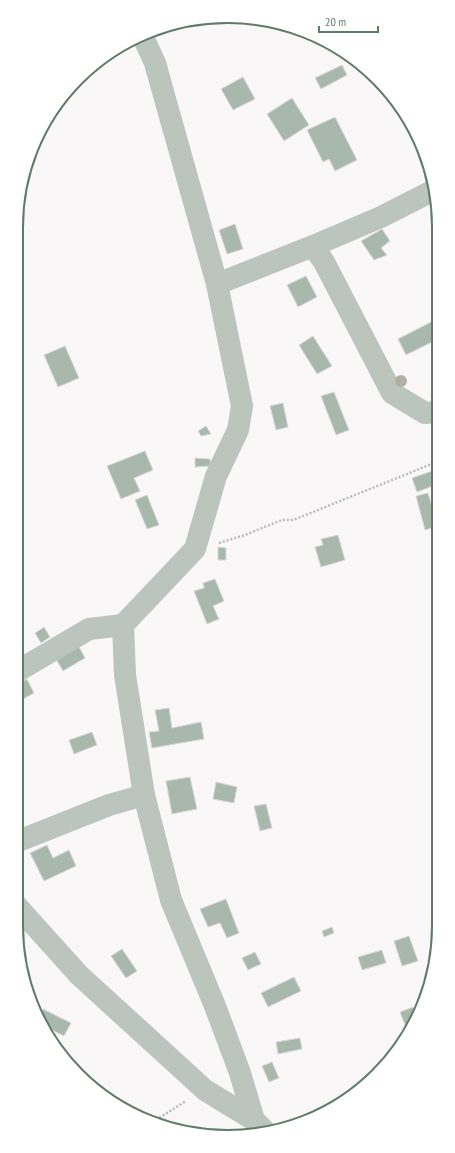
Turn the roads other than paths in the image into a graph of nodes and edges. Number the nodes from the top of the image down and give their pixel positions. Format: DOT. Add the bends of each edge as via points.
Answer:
graph roads {
  1 [pos="145,41"];
  2 [pos="429,193"];
  3 [pos="313,246"];
  4 [pos="217,284"];
  5 [pos="432,412"];
  6 [pos="123,625"];
  7 [pos="23,668"];
  8 [pos="144,795"];
  9 [pos="23,839"];
  10 [pos="23,913"];
  11 [pos="260,1126"];
  1 -- 4 [label="street" via="155,63"];
  2 -- 3 [label="street" via="381,217"];
  3 -- 4 [label="street"];
  3 -- 5 [label="street" via="324,262 392,393 425,413"];
  4 -- 6 [label="street" via="242,406 238,430 216,476 195,549"];
  6 -- 7 [label="street" via="89,628"];
  6 -- 8 [label="street" via="125,675"];
  8 -- 9 [label="street" via="109,805"];
  8 -- 11 [label="street" via="171,900 215,1006"];
  10 -- 11 [label="street" via="79,975 204,1090"];
}
